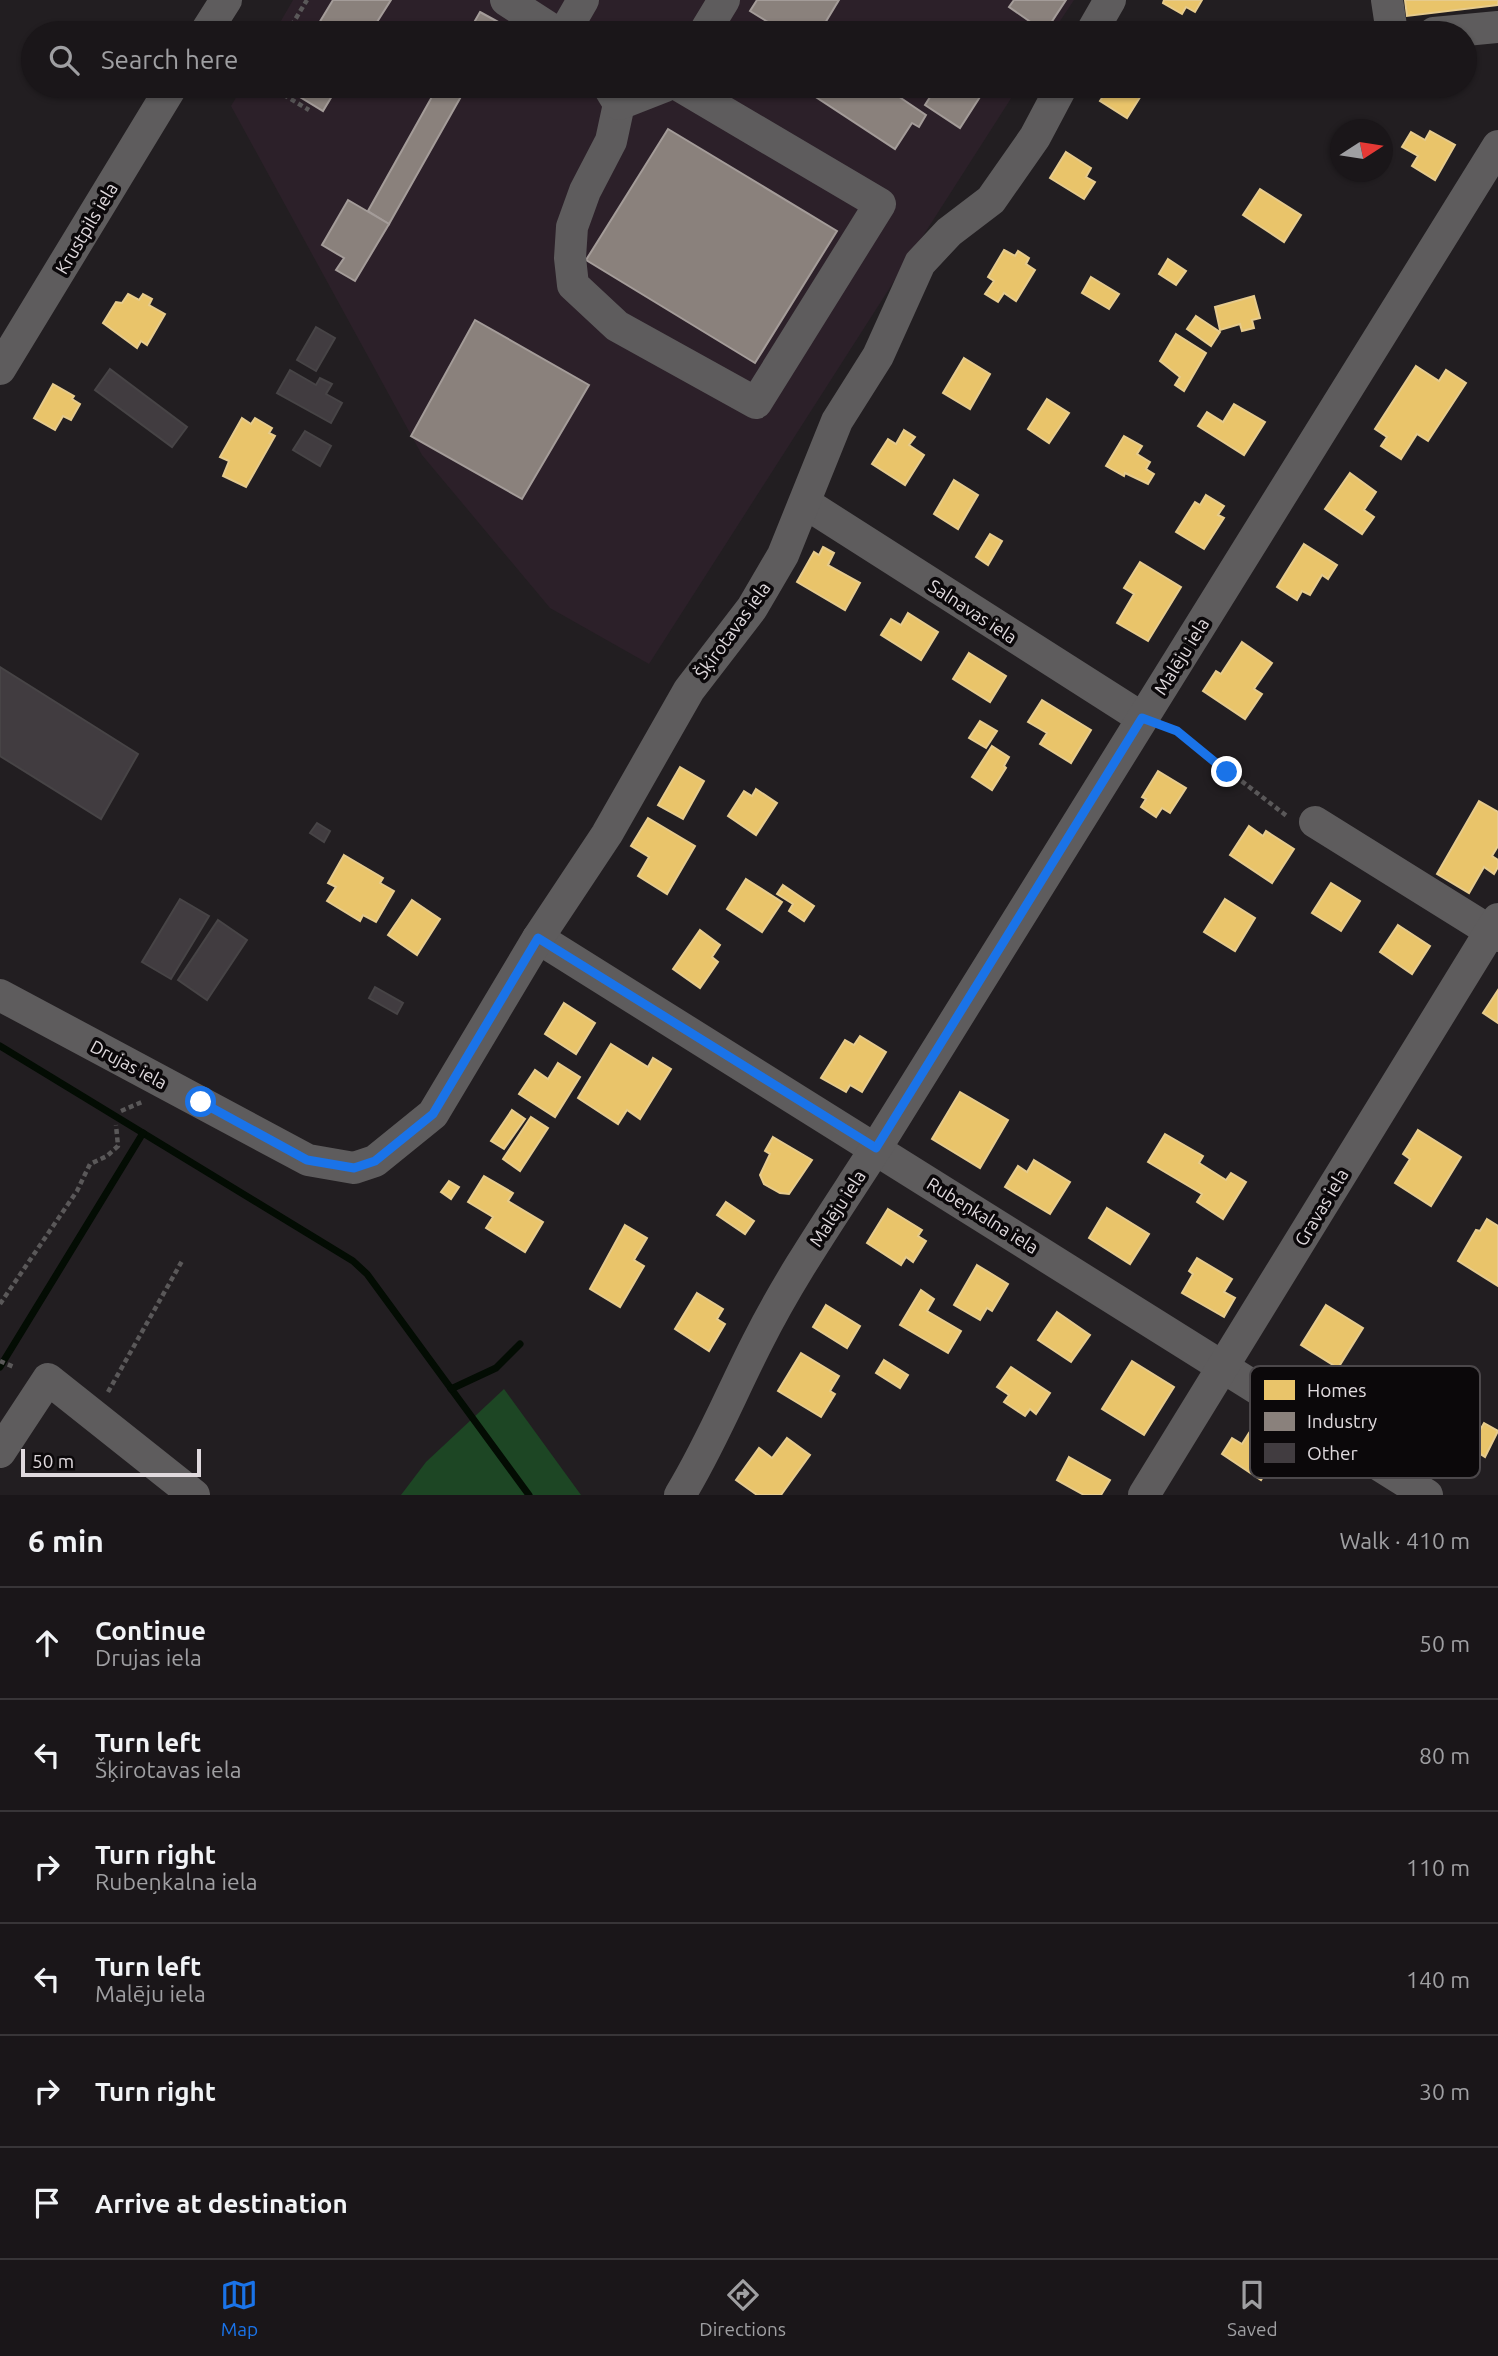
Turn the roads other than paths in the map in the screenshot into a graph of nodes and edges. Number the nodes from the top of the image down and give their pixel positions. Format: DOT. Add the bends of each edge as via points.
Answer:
graph roads {
  1 [pos="226,0"];
  2 [pos="506,0"];
  3 [pos="583,0"];
  4 [pos="724,0"];
  5 [pos="1110,0"];
  6 [pos="1387,0"];
  7 [pos="213,21"];
  8 [pos="538,21"];
  9 [pos="572,21"];
  10 [pos="711,21"];
  11 [pos="1098,21"];
  12 [pos="1390,21"];
  13 [pos="1498,27"];
  14 [pos="1477,29"];
  15 [pos="165,98"];
  16 [pos="614,98"];
  17 [pos="700,98"];
  18 [pos="1056,98"];
  19 [pos="1498,146"];
  20 [pos="0,369"];
  21 [pos="805,503"];
  22 [pos="1142,718"];
  23 [pos="1315,822"];
  24 [pos="1495,929"];
  25 [pos="538,938"];
  26 [pos="0,995"];
  27 [pos="876,1148"];
  28 [pos="375,1161"];
  29 [pos="1224,1366"];
  30 [pos="1250,1383"];
  31 [pos="0,1452"];
  32 [pos="1400,1478"];
  33 [pos="194,1495"];
  34 [pos="680,1495"];
  35 [pos="1144,1495"];
  36 [pos="1427,1495"];
  1 -- 7 [label="street"];
  2 -- 8 [label="street"];
  3 -- 9 [label="street"];
  4 -- 10 [label="street"];
  5 -- 11 [label="street"];
  6 -- 12 [label="street"];
  13 -- 14 [label="street"];
  15 -- 20 [label="street, Krustpils iela"];
  16 -- 17 [label="street" via="611,141 572,228 569,258 573,285 617,326 756,403 880,205"];
  18 -- 21 [label="street, Šķirotavas iela" via="991,200 950,232 920,264 878,356 836,421"];
  19 -- 22 [label="street, Malēju iela"];
  21 -- 22 [label="street, Salnavas iela"];
  21 -- 25 [label="street, Šķirotavas iela" via="783,555 752,608 689,690 601,843"];
  22 -- 27 [label="street, Malēju iela"];
  23 -- 24 [label="street"];
  24 -- 29 [label="street, Gravas iela"];
  25 -- 27 [label="street, Rubeņkalna iela"];
  25 -- 28 [label="street, Šķirotavas iela" via="433,1114"];
  26 -- 28 [label="street, Drujas iela" via="307,1160 354,1168"];
  27 -- 29 [label="street, Rubeņkalna iela"];
  27 -- 34 [label="street, Malēju iela" via="797,1271"];
  29 -- 30 [label="street, Rubeņkalna iela"];
  29 -- 35 [label="street, Gravas iela"];
  31 -- 33 [label="street" via="48,1379"];
  32 -- 36 [label="street, Rubeņkalna iela"];
}
